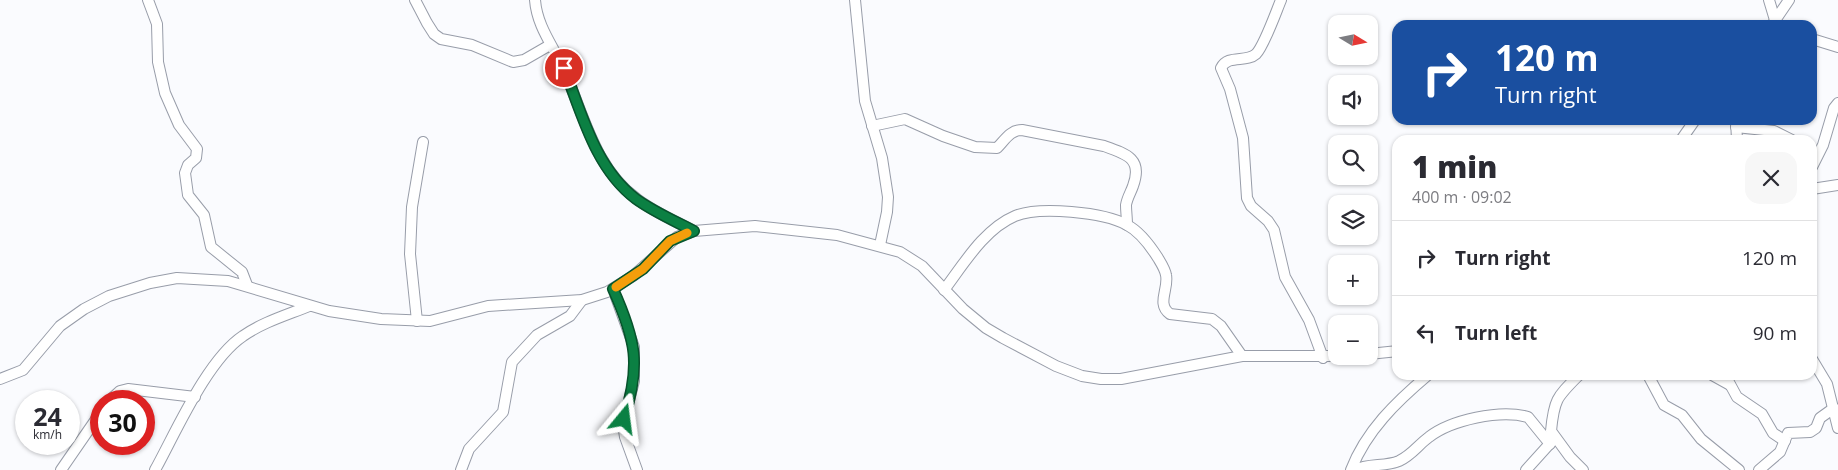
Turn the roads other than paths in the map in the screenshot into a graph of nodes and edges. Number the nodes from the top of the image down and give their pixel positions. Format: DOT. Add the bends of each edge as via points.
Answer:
graph roads {
  1 [pos="148,0"];
  2 [pos="415,0"];
  3 [pos="535,0"];
  4 [pos="855,0"];
  5 [pos="1281,0"];
  6 [pos="1769,0"];
  7 [pos="1789,0"];
  8 [pos="1776,20"];
  9 [pos="1778,20"];
  10 [pos="1817,41"];
  11 [pos="550,45"];
  12 [pos="1838,47"];
  13 [pos="1838,102"];
  14 [pos="1741,125"];
  15 [pos="872,126"];
  16 [pos="1782,135"];
  17 [pos="423,142"];
  18 [pos="1817,150"];
  19 [pos="1838,185"];
  20 [pos="1817,188"];
  21 [pos="1127,224"];
  22 [pos="694,231"];
  23 [pos="880,245"];
  24 [pos="247,285"];
  25 [pos="613,289"];
  26 [pos="944,290"];
  27 [pos="582,300"];
  28 [pos="310,306"];
  29 [pos="417,322"];
  30 [pos="1392,352"];
  31 [pos="1378,353"];
  32 [pos="1242,356"];
  33 [pos="1328,357"];
  34 [pos="1323,358"];
  35 [pos="1817,367"];
  36 [pos="0,379"];
  37 [pos="1423,380"];
  38 [pos="1574,380"];
  39 [pos="1651,380"];
  40 [pos="1721,380"];
  41 [pos="1728,380"];
  42 [pos="1730,385"];
  43 [pos="155,393"];
  44 [pos="195,397"];
  45 [pos="1835,405"];
  46 [pos="90,428"];
  47 [pos="1838,428"];
  48 [pos="1552,441"];
  49 [pos="1785,441"];
  50 [pos="1734,468"];
  51 [pos="61,470"];
  52 [pos="155,470"];
  53 [pos="461,470"];
  54 [pos="636,470"];
  55 [pos="1350,470"];
  56 [pos="1355,470"];
  57 [pos="1526,470"];
  58 [pos="1584,470"];
  59 [pos="1759,470"];
  1 -- 24 [label="street" via="157,24 158,62 170,109 197,149 196,158 185,173 188,195 204,215 211,246 242,272"];
  2 -- 11 [label="street" via="430,29 441,39 472,45 513,62 524,60"];
  3 -- 11 [label="street" via="540,23"];
  4 -- 15 [label="street" via="864,90"];
  5 -- 34 [label="street" via="1258,53 1227,62 1221,68 1243,138 1247,198 1274,230 1285,277 1309,320"];
  6 -- 8 [label="street"];
  7 -- 9 [label="street"];
  10 -- 12 [label="street"];
  11 -- 22 [label="street" via="564,68 588,134 611,174 636,199"];
  13 -- 18 [label="street"];
  14 -- 16 [label="street"];
  15 -- 21 [label="street" via="905,119 943,136 988,150 997,148 1010,133 1022,130 1117,151 1134,160 1137,167 1126,203"];
  15 -- 23 [label="street" via="882,158 888,197"];
  17 -- 29 [label="street" via="412,207 410,254"];
  19 -- 20 [label="street"];
  21 -- 26 [label="street" via="1064,211 1036,211 1014,216 973,252"];
  21 -- 32 [label="street" via="1147,244 1164,270 1165,310 1170,314 1216,321"];
  22 -- 23 [label="street" via="776,227 837,235"];
  22 -- 25 [label="street" via="670,241 643,269"];
  23 -- 26 [label="street" via="911,258"];
  24 -- 28 [label="street"];
  24 -- 36 [label="street" via="205,278 177,278 129,288 84,309 60,326 23,370"];
  25 -- 27 [label="street"];
  25 -- 54 [label="street" via="634,348 634,381 623,424"];
  26 -- 32 [label="street" via="986,328 1056,366 1082,376 1121,379"];
  27 -- 29 [label="street" via="502,304"];
  27 -- 53 [label="street" via="570,316 537,335 512,362 502,412 469,449"];
  28 -- 29 [label="street"];
  28 -- 44 [label="street" via="242,336 219,359"];
  30 -- 31 [label="street"];
  32 -- 34 [label="street"];
  33 -- 34 [label="street"];
  35 -- 45 [label="street"];
  37 -- 55 [label="street" via="1378,423"];
  38 -- 48 [label="street" via="1554,404"];
  39 -- 50 [label="street" via="1664,405 1682,415 1701,439"];
  40 -- 42 [label="street"];
  41 -- 42 [label="street"];
  42 -- 49 [label="street" via="1737,397 1762,414 1773,433"];
  43 -- 44 [label="street"];
  44 -- 52 [label="street"];
  45 -- 47 [label="street"];
  45 -- 49 [label="street" via="1820,418 1816,428 1805,434 1788,433"];
  46 -- 51 [label="street"];
  48 -- 56 [label="street" via="1528,417 1480,418 1449,425 1398,462"];
  48 -- 57 [label="street"];
  48 -- 58 [label="street"];
  49 -- 59 [label="street" via="1780,452"];
}
